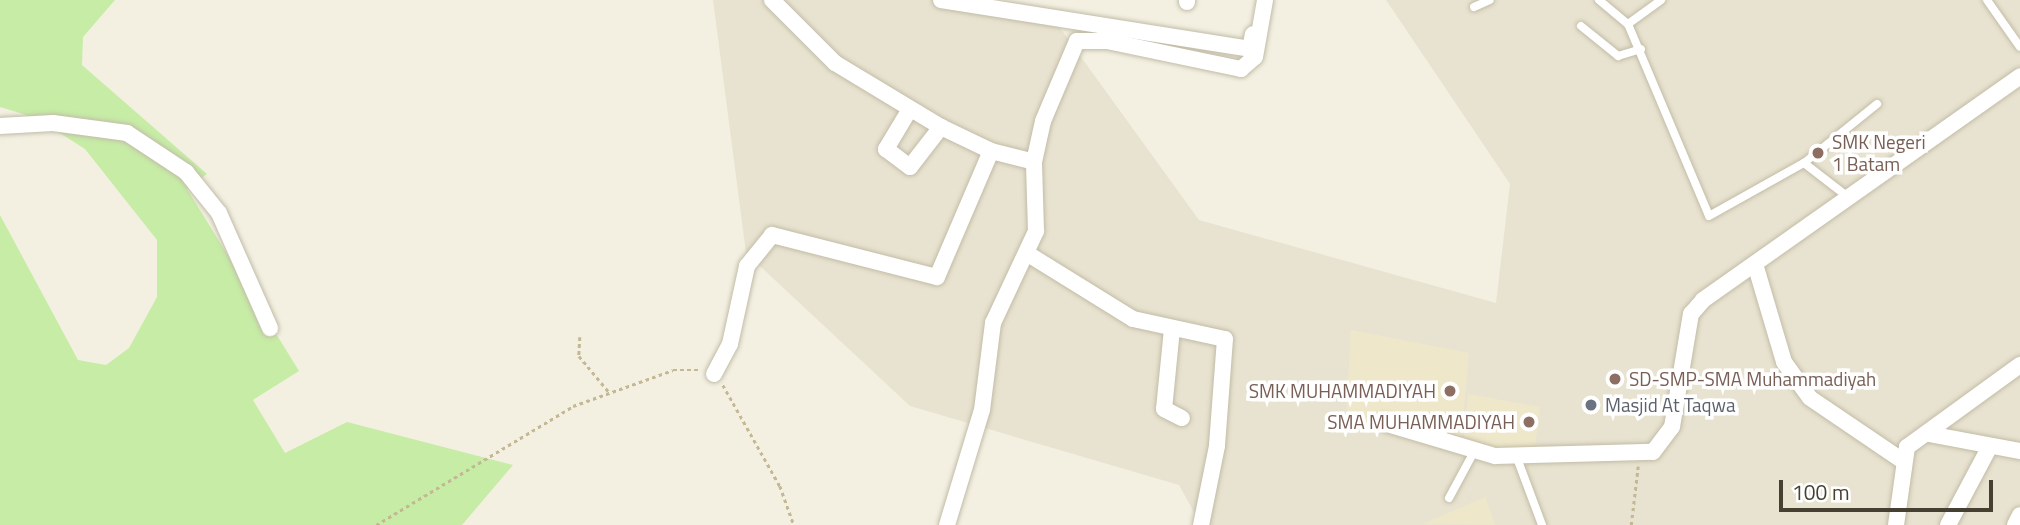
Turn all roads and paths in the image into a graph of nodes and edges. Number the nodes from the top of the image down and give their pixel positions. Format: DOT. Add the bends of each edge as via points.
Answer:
graph roads {
  1 [pos="772,0"];
  2 [pos="941,0"];
  3 [pos="1258,0"];
  4 [pos="1265,0"];
  5 [pos="1490,0"];
  6 [pos="1599,0"];
  7 [pos="1661,0"];
  8 [pos="1987,0"];
  9 [pos="1474,7"];
  10 [pos="1628,24"];
  11 [pos="1581,26"];
  12 [pos="2020,47"];
  13 [pos="1641,49"];
  14 [pos="2020,76"];
  15 [pos="1877,104"];
  16 [pos="909,109"];
  17 [pos="0,126"];
  18 [pos="941,127"];
  19 [pos="991,151"];
  20 [pos="1034,162"];
  21 [pos="1804,163"];
  22 [pos="1848,198"];
  23 [pos="1028,254"];
  24 [pos="1755,264"];
  25 [pos="270,328"];
  26 [pos="1172,329"];
  27 [pos="580,337"];
  28 [pos="2020,365"];
  29 [pos="715,374"];
  30 [pos="609,392"];
  31 [pos="1182,418"];
  32 [pos="1384,423"];
  33 [pos="1929,434"];
  34 [pos="1990,446"];
  35 [pos="1475,450"];
  36 [pos="2020,451"];
  37 [pos="1640,456"];
  38 [pos="1517,458"];
  39 [pos="1903,461"];
  40 [pos="1449,498"];
  41 [pos="2020,515"];
  42 [pos="376,525"];
  43 [pos="794,525"];
  44 [pos="947,525"];
  45 [pos="1201,525"];
  46 [pos="1542,525"];
  47 [pos="1631,525"];
  48 [pos="1896,525"];
  49 [pos="1948,525"];
  50 [pos="2015,525"];
  1 -- 16 [label="street" via="825,56"];
  2 -- 3 [label="street" via="1250,49"];
  4 -- 20 [label="street" via="1255,57 1241,69 1107,41 1077,41 1059,75"];
  5 -- 9 [label="lane"];
  6 -- 10 [label="lane"];
  7 -- 10 [label="lane"];
  8 -- 12 [label="lane"];
  10 -- 13 [label="lane"];
  11 -- 13 [label="lane" via="1618,56"];
  13 -- 21 [label="lane" via="1709,216"];
  14 -- 22 [label="street"];
  15 -- 21 [label="lane"];
  16 -- 18 [label="street"];
  16 -- 18 [label="street" via="886,149 910,167"];
  17 -- 25 [label="street" via="53,124 127,133 186,172 219,213"];
  18 -- 19 [label="street"];
  19 -- 20 [label="street"];
  19 -- 29 [label="street" via="937,277 772,235 747,266 730,344"];
  20 -- 23 [label="street" via="1036,231"];
  21 -- 22 [label="lane"];
  22 -- 24 [label="street"];
  23 -- 26 [label="street" via="1133,319"];
  23 -- 44 [label="street" via="993,323 982,410"];
  24 -- 37 [label="street" via="1691,314 1672,427 1659,446"];
  24 -- 39 [label="street" via="1784,362 1810,398"];
  26 -- 31 [label="street" via="1164,409"];
  26 -- 45 [label="street" via="1220,335 1228,345"];
  27 -- 30 [label="path" via="579,356"];
  28 -- 33 [label="street"];
  29 -- 30 [label="path" via="673,370"];
  29 -- 43 [label="path" via="780,486"];
  30 -- 42 [label="path" via="573,406"];
  32 -- 35 [label="street"];
  33 -- 34 [label="street"];
  33 -- 39 [label="street" via="1907,447"];
  34 -- 36 [label="street"];
  34 -- 49 [label="street"];
  35 -- 38 [label="street"];
  35 -- 40 [label="lane"];
  37 -- 38 [label="street"];
  37 -- 47 [label="path"];
  38 -- 46 [label="lane"];
  39 -- 48 [label="street"];
  41 -- 50 [label="street"];
}
